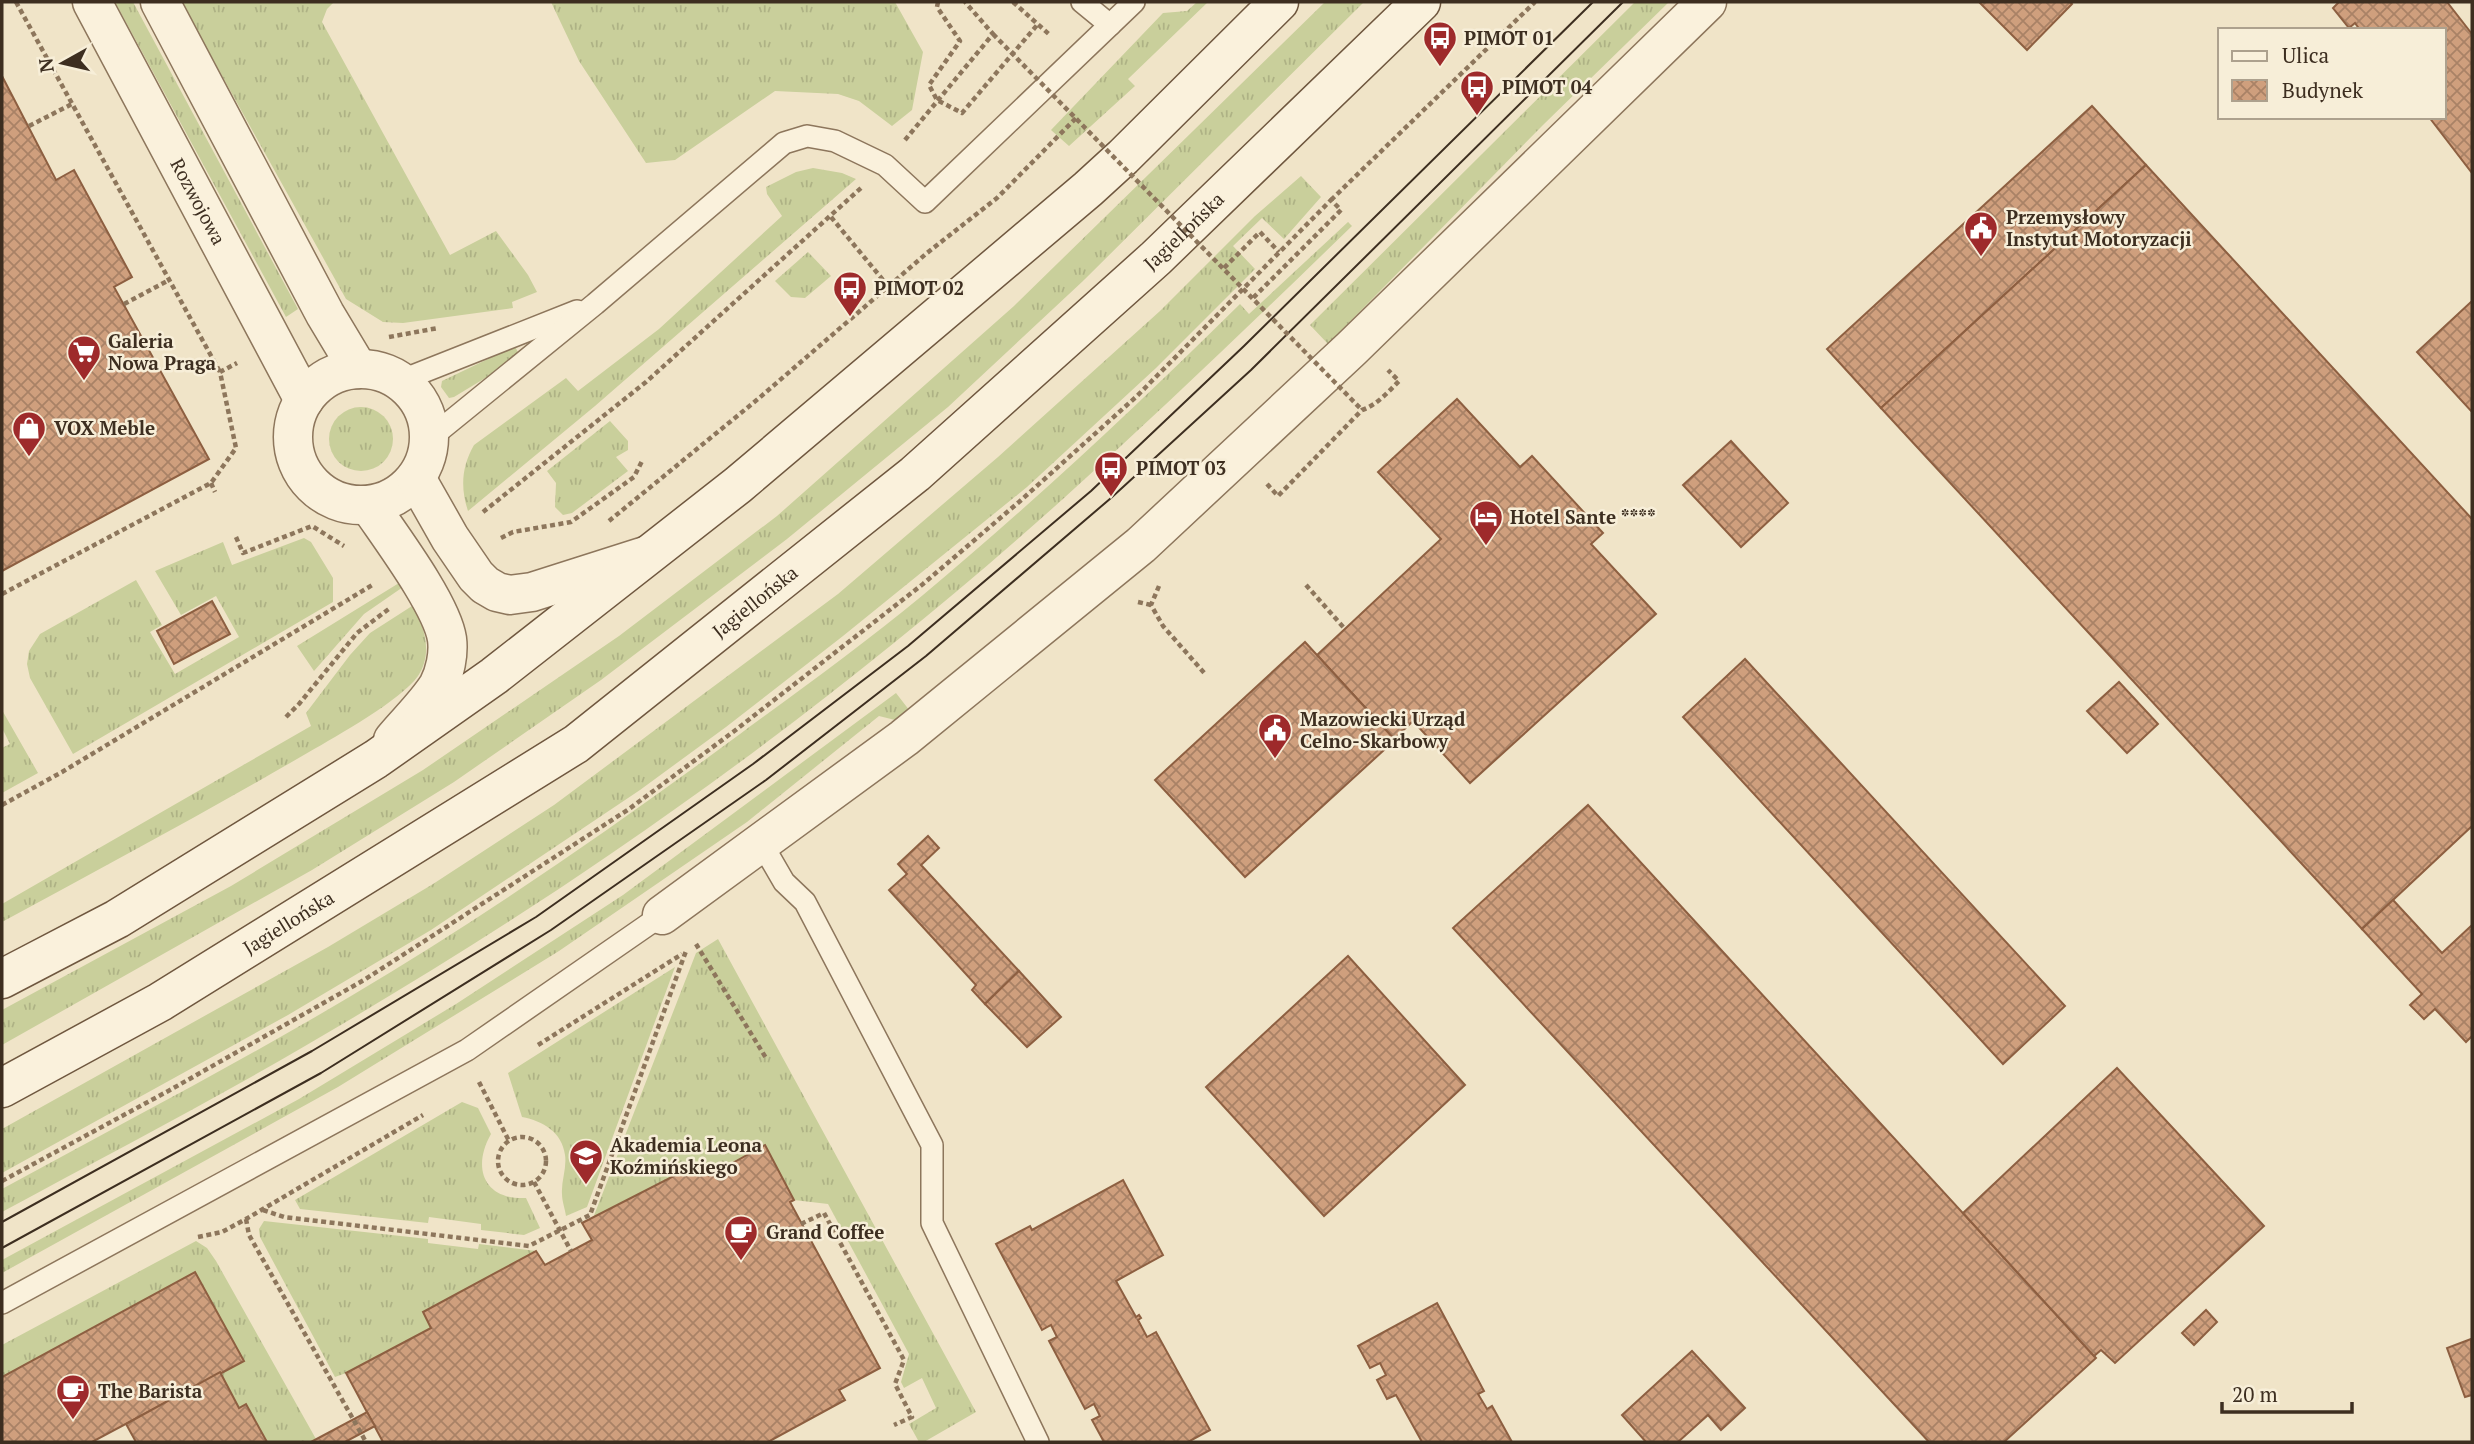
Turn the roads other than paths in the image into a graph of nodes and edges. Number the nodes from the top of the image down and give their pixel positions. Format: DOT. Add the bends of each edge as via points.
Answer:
graph roads {
  1 [pos="92,2"];
  2 [pos="160,2"];
  3 [pos="1082,2"];
  4 [pos="1134,2"];
  5 [pos="1279,2"];
  6 [pos="1421,2"];
  7 [pos="1707,2"];
  8 [pos="1110,25"];
  9 [pos="595,304"];
  10 [pos="358,369"];
  11 [pos="400,381"];
  12 [pos="304,400"];
  13 [pos="429,439"];
  14 [pos="416,478"];
  15 [pos="369,505"];
  16 [pos="650,554"];
  17 [pos="376,759"];
  18 [pos="762,844"];
  19 [pos="662,915"];
  20 [pos="2,978"];
  21 [pos="2,1088"];
  22 [pos="2,1303"];
  23 [pos="1038,1442"];
  1 -- 12 [label="main road, Rozwojowa"];
  2 -- 10 [label="main road"];
  3 -- 8 [label="lane"];
  4 -- 8 [label="lane"];
  5 -- 16 [label="main road" via="1088,189"];
  6 -- 21 [label="main road, Jagiellońska" via="1156,258 915,474 576,744 160,1002"];
  7 -- 18 [label="main road" via="1361,339 1141,545 904,738"];
  8 -- 9 [label="lane" via="925,202 885,165 835,141 807,136 784,143"];
  9 -- 11 [label="lane"];
  9 -- 13 [label="lane"];
  10 -- 11 [label="main road"];
  10 -- 12 [label="main road" via="318,384"];
  11 -- 13 [label="main road" via="416,397 426,417"];
  12 -- 15 [label="main road" via="293,438 303,473 331,498"];
  13 -- 14 [label="main road"];
  14 -- 15 [label="main road" via="395,495"];
  14 -- 16 [label="main road" via="476,576 497,592 532,592"];
  15 -- 17 [label="main road" via="440,618 447,639 446,664 437,687"];
  16 -- 17 [label="main road" via="494,676"];
  17 -- 20 [label="main road" via="117,919"];
  18 -- 19 [label="main road"];
  18 -- 23 [label="lane" via="784,882 805,902 932,1145 932,1223"];
  19 -- 22 [label="lane" via="467,1050"];
}
